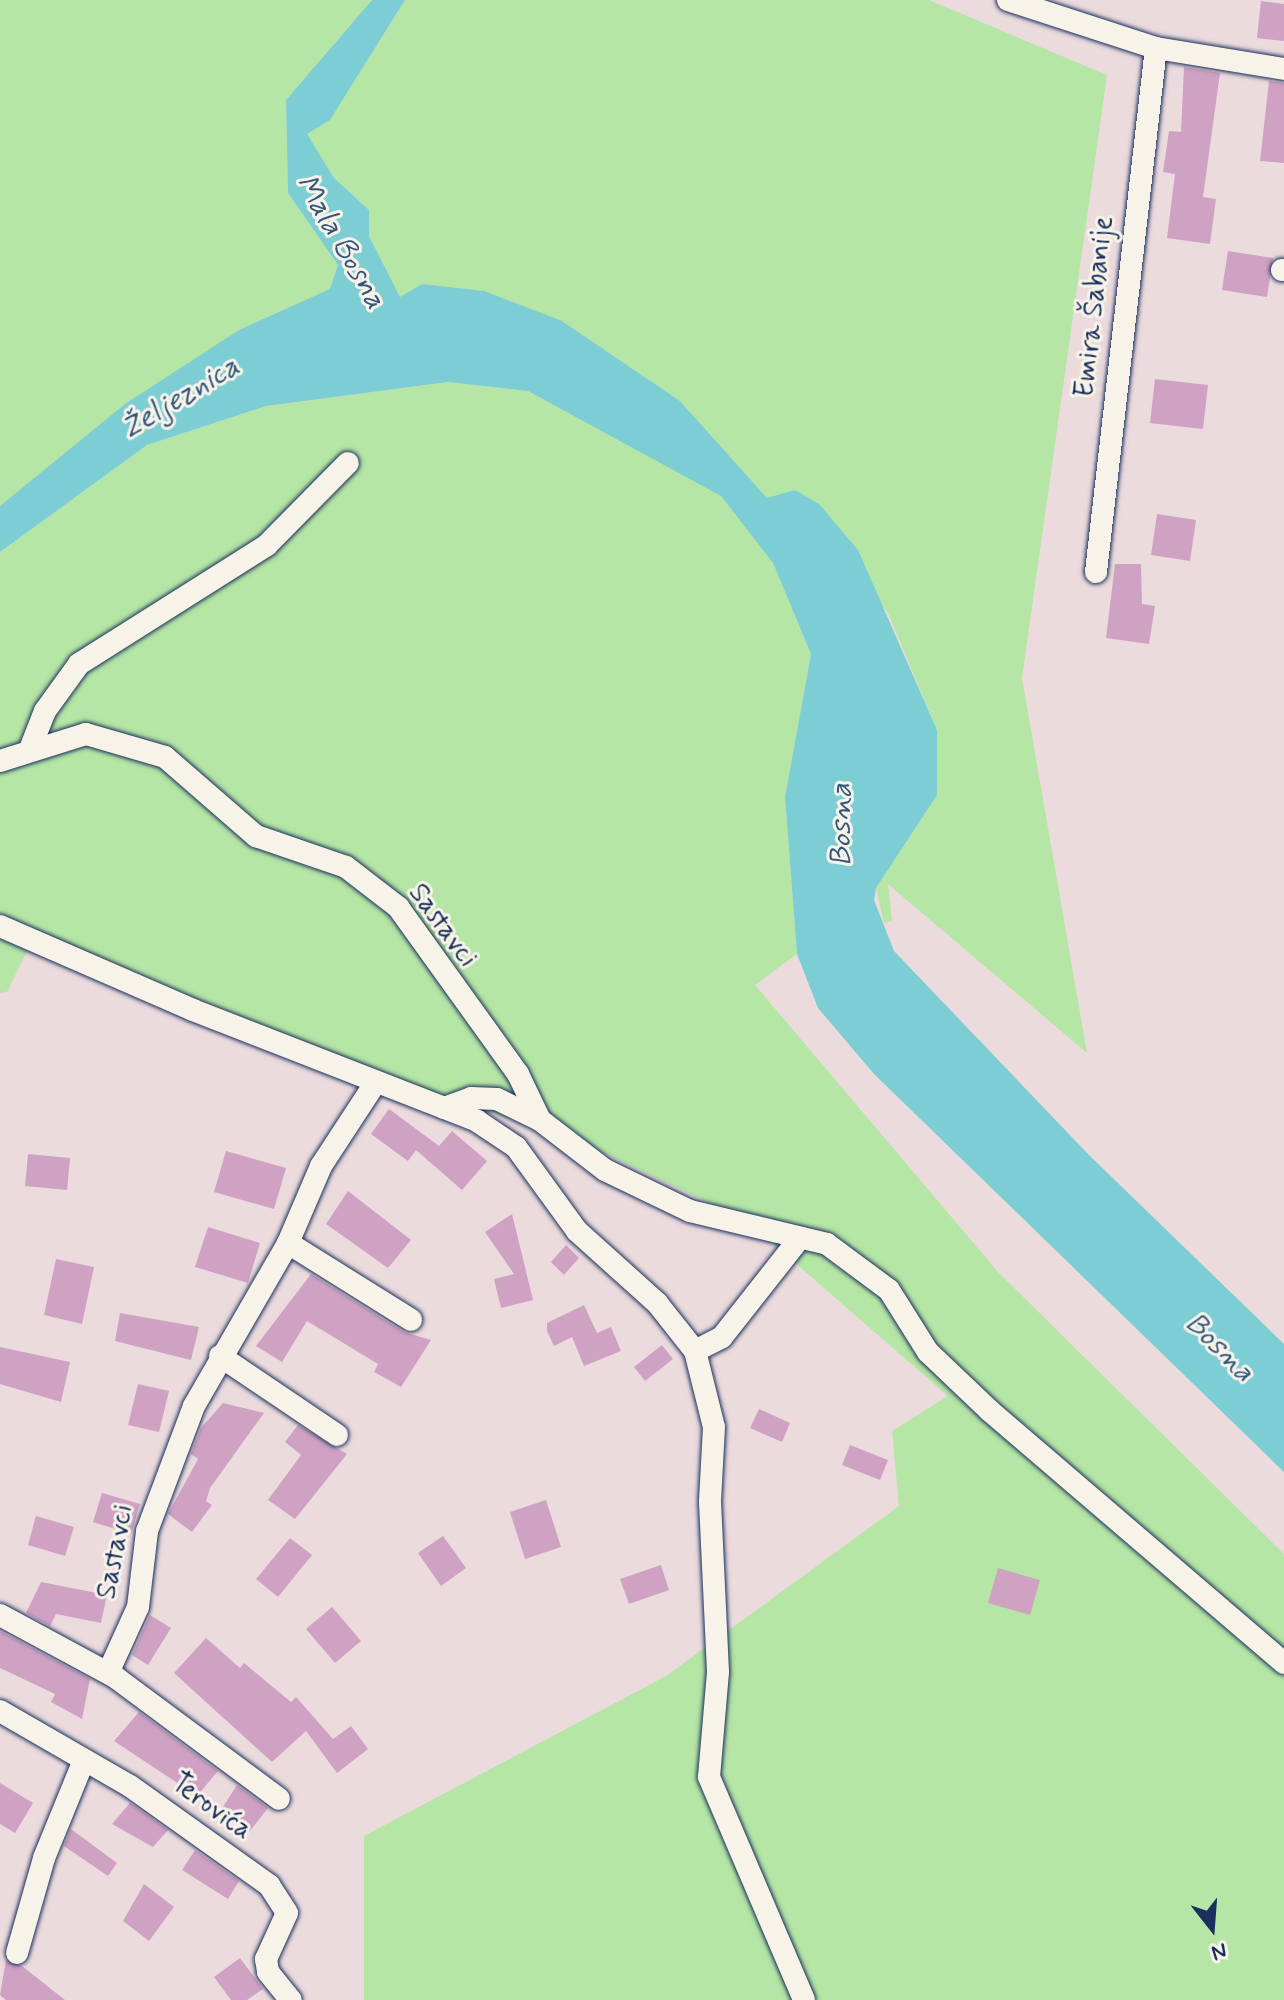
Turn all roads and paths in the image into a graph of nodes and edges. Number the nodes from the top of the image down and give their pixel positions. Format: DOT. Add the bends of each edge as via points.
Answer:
graph roads {
  1 [pos="1008,0"];
  2 [pos="1156,48"];
  3 [pos="1284,69"];
  4 [pos="348,463"];
  5 [pos="1096,572"];
  6 [pos="30,749"];
  7 [pos="0,761"];
  8 [pos="0,926"];
  9 [pos="376,1082"];
  10 [pos="444,1108"];
  11 [pos="540,1120"];
  12 [pos="800,1238"];
  13 [pos="288,1243"];
  14 [pos="411,1320"];
  15 [pos="695,1351"];
  16 [pos="220,1356"];
  17 [pos="337,1435"];
  18 [pos="0,1615"];
  19 [pos="1284,1663"];
  20 [pos="108,1673"];
  21 [pos="0,1711"];
  22 [pos="84,1760"];
  23 [pos="279,1799"];
  24 [pos="17,1953"];
  25 [pos="291,2000"];
  26 [pos="804,2000"];
  1 -- 2 [label="street"];
  2 -- 3 [label="street"];
  2 -- 5 [label="street, Emira Šabanije"];
  4 -- 6 [label="street" via="267,545 79,664 45,711"];
  6 -- 7 [label="street, Sastavci"];
  6 -- 11 [label="street, Sastavci" via="86,734 165,757 256,836 346,867 398,907 518,1074"];
  8 -- 9 [label="street"];
  9 -- 10 [label="street"];
  9 -- 13 [label="street, Sastavci" via="321,1166"];
  10 -- 11 [label="street" via="471,1098 497,1099"];
  10 -- 15 [label="street" via="516,1147 577,1231 657,1303"];
  11 -- 12 [label="street" via="605,1170 690,1211"];
  12 -- 15 [label="street" via="722,1337"];
  12 -- 19 [label="street" via="827,1244 889,1290 928,1352 990,1411"];
  13 -- 14 [label="street"];
  13 -- 16 [label="street, Sastavci"];
  15 -- 26 [label="street" via="714,1427 710,1502 718,1672 709,1777"];
  16 -- 17 [label="street"];
  16 -- 20 [label="street, Sastavci" via="154,1507 142,1596"];
  18 -- 20 [label="street, Terovića"];
  20 -- 23 [label="street, Terovića"];
  21 -- 22 [label="street, Terovića"];
  22 -- 24 [label="street" via="44,1858"];
  22 -- 25 [label="street, Terovića" via="130,1786 285,1902 284,1924 266,1959 268,1972"];
}
